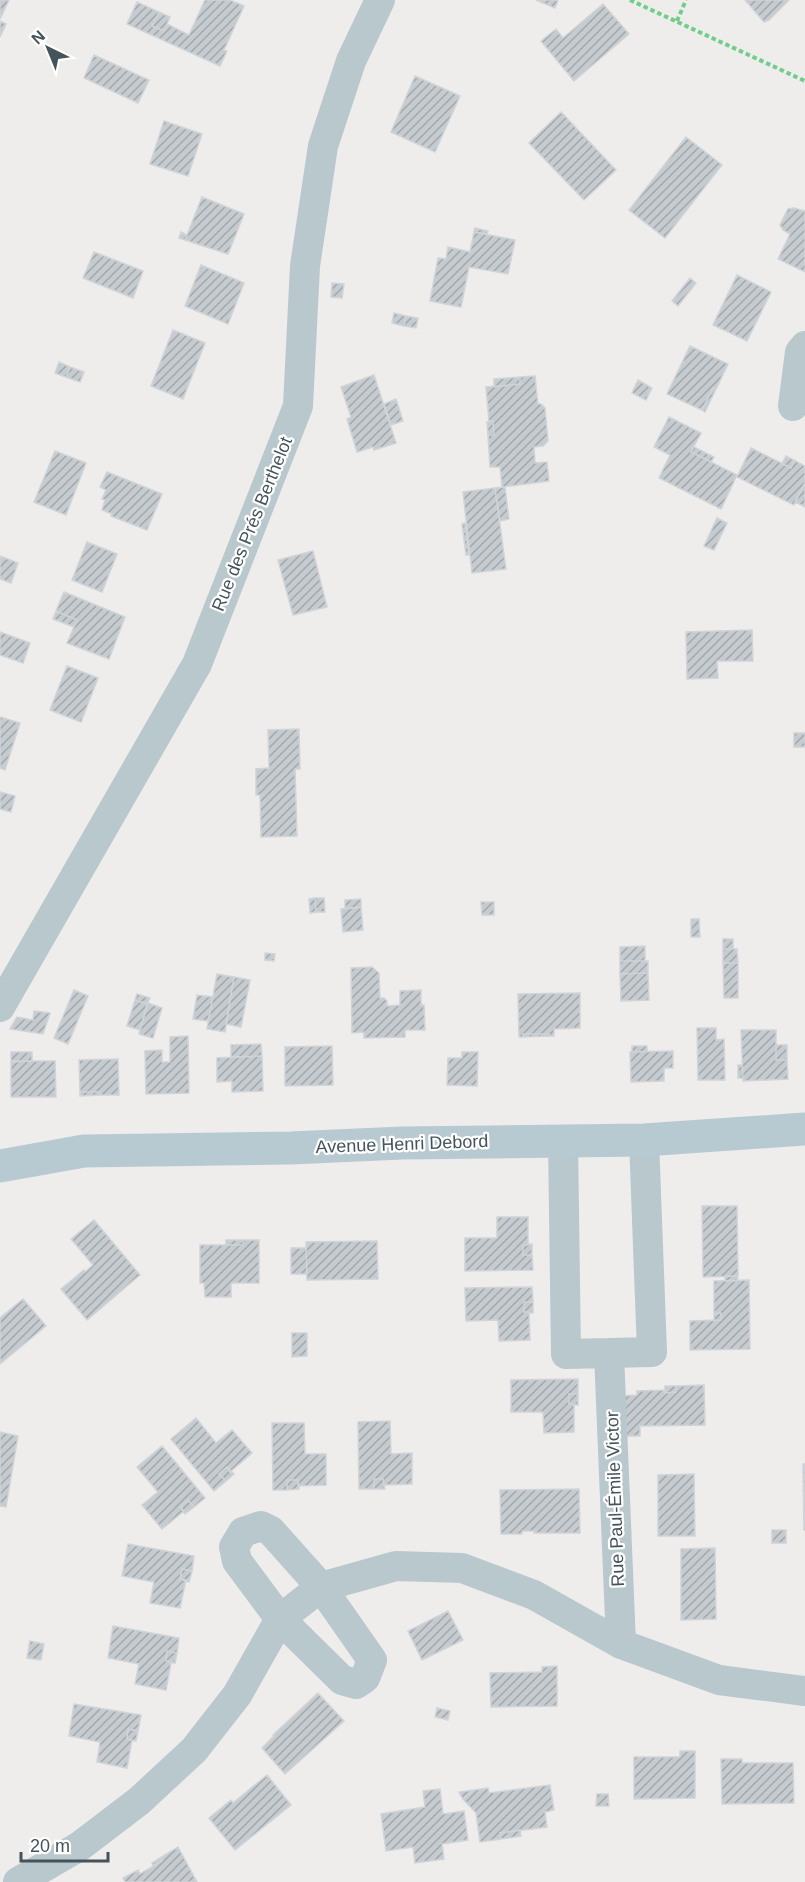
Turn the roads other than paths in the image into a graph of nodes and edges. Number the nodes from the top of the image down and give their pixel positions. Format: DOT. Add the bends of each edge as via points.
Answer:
graph roads {
  1 [pos="380,0"];
  2 [pos="805,346"];
  3 [pos="793,406"];
  4 [pos="0,1007"];
  5 [pos="805,1129"];
  6 [pos="563,1140"];
  7 [pos="644,1140"];
  8 [pos="0,1166"];
  9 [pos="609,1353"];
  10 [pos="321,1587"];
  11 [pos="280,1619"];
  12 [pos="621,1644"];
  13 [pos="805,1691"];
  14 [pos="18,1882"];
  1 -- 4 [label="street, Rue des Prés Berthelot" via="351,61 322,146 305,266 298,406 197,663"];
  2 -- 3 [label="street" via="800,352"];
  5 -- 7 [label="street, Avenue Henri Debord"];
  6 -- 7 [label="street, Avenue Henri Debord"];
  6 -- 8 [label="street, Avenue Henri Debord" via="84,1151"];
  6 -- 9 [label="street" via="566,1354"];
  7 -- 9 [label="street" via="651,1352"];
  9 -- 12 [label="street, Rue Paul-Émile Victor"];
  10 -- 11 [label="street"];
  10 -- 11 [label="street" via="271,1531 261,1526 243,1532 234,1547 237,1561"];
  10 -- 11 [label="street" via="372,1660 365,1678 356,1684 342,1680"];
  10 -- 12 [label="street" via="396,1566 462,1568 534,1595"];
  11 -- 14 [label="street" via="237,1695 194,1750 139,1801 80,1846"];
  12 -- 13 [label="street" via="719,1680"];
}
